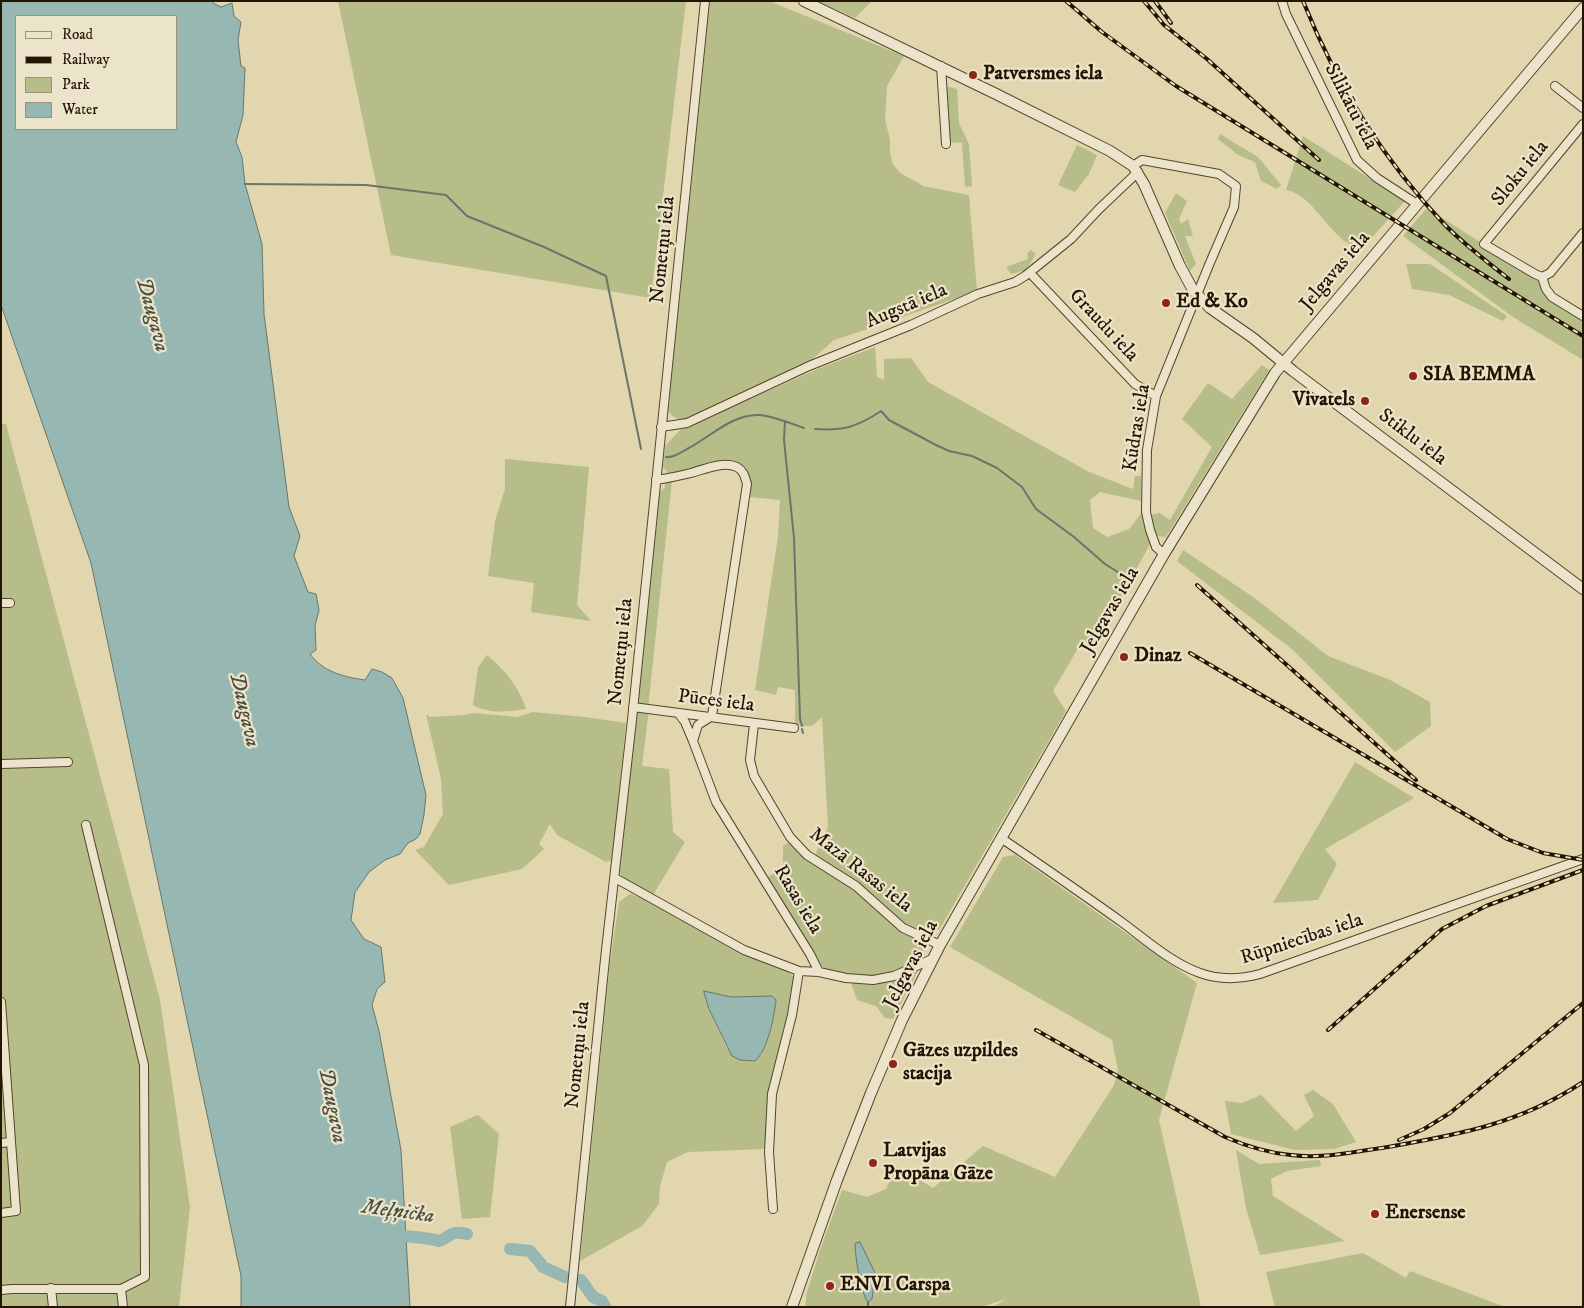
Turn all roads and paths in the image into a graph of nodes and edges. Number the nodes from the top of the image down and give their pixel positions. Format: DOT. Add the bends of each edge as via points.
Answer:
graph roads {
  1 [pos="705,1"];
  2 [pos="804,1"];
  3 [pos="1282,1"];
  4 [pos="1583,8"];
  5 [pos="941,66"];
  6 [pos="1555,86"];
  7 [pos="1583,108"];
  8 [pos="1583,124"];
  9 [pos="946,144"];
  10 [pos="1136,169"];
  11 [pos="1417,204"];
  12 [pos="1583,233"];
  13 [pos="1030,273"];
  14 [pos="1542,276"];
  15 [pos="1197,295"];
  16 [pos="1583,316"];
  17 [pos="1284,363"];
  18 [pos="1156,396"];
  19 [pos="661,427"];
  20 [pos="656,480"];
  21 [pos="1164,554"];
  22 [pos="1583,589"];
  23 [pos="633,707"];
  24 [pos="679,714"];
  25 [pos="712,716"];
  26 [pos="754,724"];
  27 [pos="794,728"];
  28 [pos="693,741"];
  29 [pos="68,762"];
  30 [pos="1,764"];
  31 [pos="86,825"];
  32 [pos="1001,838"];
  33 [pos="1583,859"];
  34 [pos="615,878"];
  35 [pos="940,945"];
  36 [pos="932,960"];
  37 [pos="799,971"];
  38 [pos="819,972"];
  39 [pos="1,1002"];
  40 [pos="3,1048"];
  41 [pos="4,1074"];
  42 [pos="12,1142"];
  43 [pos="1,1143"];
  44 [pos="773,1209"];
  45 [pos="1,1213"];
  46 [pos="51,1288"];
  47 [pos="121,1289"];
  48 [pos="1,1290"];
  49 [pos="53,1307"];
  50 [pos="123,1307"];
  51 [pos="570,1307"];
  52 [pos="792,1307"];
  1 -- 19 [label="street, Nometņu iela"];
  2 -- 5 [label="street"];
  3 -- 11 [label="street, Silikātu iela" via="1356,160"];
  4 -- 11 [label="street, Jelgavas iela"];
  5 -- 9 [label="street"];
  5 -- 10 [label="street" via="1110,151"];
  6 -- 7 [label="street"];
  8 -- 14 [label="street, Sloku iela" via="1484,244"];
  10 -- 13 [label="street, Augstā iela" via="1071,239"];
  10 -- 15 [label="street" via="1186,280"];
  10 -- 15 [label="street, Kūdras iela" via="1142,160 1219,174 1236,186 1234,207"];
  11 -- 17 [label="street, Jelgavas iela"];
  12 -- 14 [label="street" via="1550,273"];
  13 -- 18 [label="street, Graudu iela" via="1135,384"];
  13 -- 19 [label="street, Augstā iela" via="809,366 687,423"];
  14 -- 16 [label="street" via="1552,296"];
  15 -- 17 [label="street, Stiklu iela"];
  15 -- 18 [label="street, Kūdras iela"];
  17 -- 21 [label="street, Jelgavas iela"];
  17 -- 22 [label="street, Stiklu iela"];
  18 -- 21 [label="street, Kūdras iela" via="1147,450 1146,512 1156,547"];
  19 -- 20 [label="street, Nometņu iela"];
  20 -- 23 [label="street, Nometņu iela"];
  20 -- 25 [label="street" via="725,465 744,473 747,484"];
  21 -- 32 [label="street, Jelgavas iela"];
  23 -- 24 [label="street, Pūces iela"];
  23 -- 34 [label="street, Nometņu iela"];
  24 -- 25 [label="street, Pūces iela"];
  24 -- 28 [label="street, Rasas iela"];
  25 -- 26 [label="street, Pūces iela"];
  25 -- 28 [label="street" via="698,725"];
  26 -- 27 [label="street, Pūces iela"];
  26 -- 35 [label="street, Mazā Rasas iela" via="750,760 754,776 790,836 807,855 856,886 903,928"];
  28 -- 38 [label="street, Rasas iela" via="716,802"];
  29 -- 30 [label="street"];
  31 -- 47 [label="street" via="144,1065 145,1277"];
  32 -- 33 [label="street, Rūpniecības iela" via="1176,962 1201,974 1226,978 1260,974"];
  32 -- 35 [label="street, Jelgavas iela"];
  34 -- 37 [label="street" via="744,950"];
  34 -- 51 [label="street, Nometņu iela"];
  35 -- 36 [label="street, Jelgavas iela"];
  36 -- 38 [label="street" via="894,976 873,980"];
  36 -- 52 [label="street, Jelgavas iela" via="871,1093"];
  37 -- 38 [label="street"];
  37 -- 44 [label="street" via="792,1015 772,1094 770,1152"];
  39 -- 40 [label="street"];
  40 -- 41 [label="street"];
  41 -- 42 [label="street"];
  42 -- 43 [label="street"];
  42 -- 45 [label="street" via="16,1211"];
  46 -- 47 [label="street"];
  46 -- 48 [label="street"];
  46 -- 49 [label="street"];
  47 -- 50 [label="street"];
}
